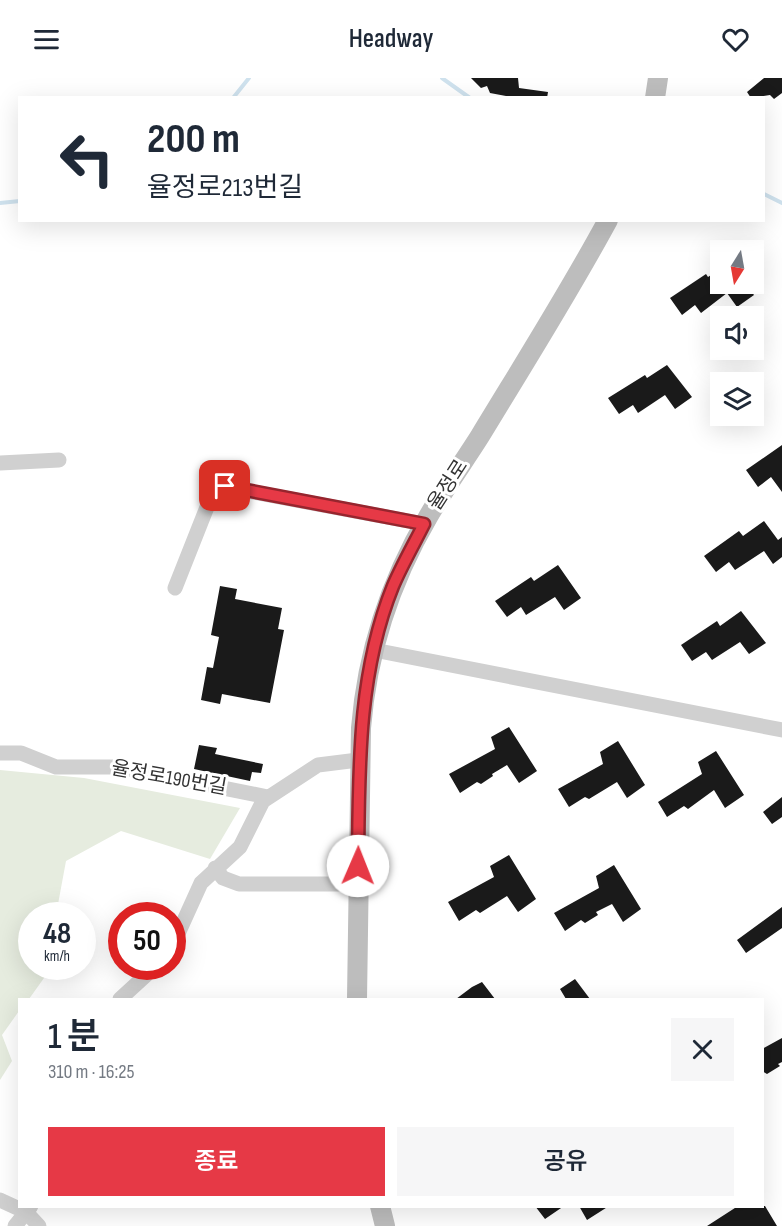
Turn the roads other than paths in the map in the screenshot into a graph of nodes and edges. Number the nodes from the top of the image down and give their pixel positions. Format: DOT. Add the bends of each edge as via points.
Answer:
graph roads {
  1 [pos="607,222"];
  2 [pos="59,460"];
  3 [pos="0,463"];
  4 [pos="424,524"];
  5 [pos="175,588"];
  6 [pos="374,650"];
  7 [pos="782,730"];
  8 [pos="0,753"];
  9 [pos="358,760"];
  10 [pos="268,797"];
  11 [pos="215,868"];
  12 [pos="357,884"];
  13 [pos="186,913"];
  14 [pos="141,980"];
  15 [pos="121,998"];
  16 [pos="357,998"];
  17 [pos="0,1200"];
  18 [pos="18,1206"];
  19 [pos="380,1208"];
  20 [pos="28,1209"];
  21 [pos="15,1226"];
  22 [pos="39,1226"];
  23 [pos="385,1226"];
  1 -- 4 [label="main road, 율정로"];
  2 -- 3 [label="street"];
  4 -- 5 [label="street" via="221,486 213,492"];
  4 -- 6 [label="main road, 율정로" via="394,585"];
  6 -- 7 [label="street"];
  6 -- 9 [label="main road, 율정로"];
  8 -- 10 [label="street, 율정로190번길" via="21,753 56,767 118,767"];
  9 -- 10 [label="street" via="318,765"];
  9 -- 12 [label="main road, 율정로"];
  10 -- 11 [label="street" via="240,847"];
  11 -- 12 [label="street" via="223,878 239,884"];
  11 -- 13 [label="street" via="201,883"];
  12 -- 16 [label="main road, 율정로"];
  14 -- 15 [label="street"];
  17 -- 18 [label="street"];
  19 -- 23 [label="main road"];
  20 -- 21 [label="street"];
  20 -- 22 [label="street"];
}
